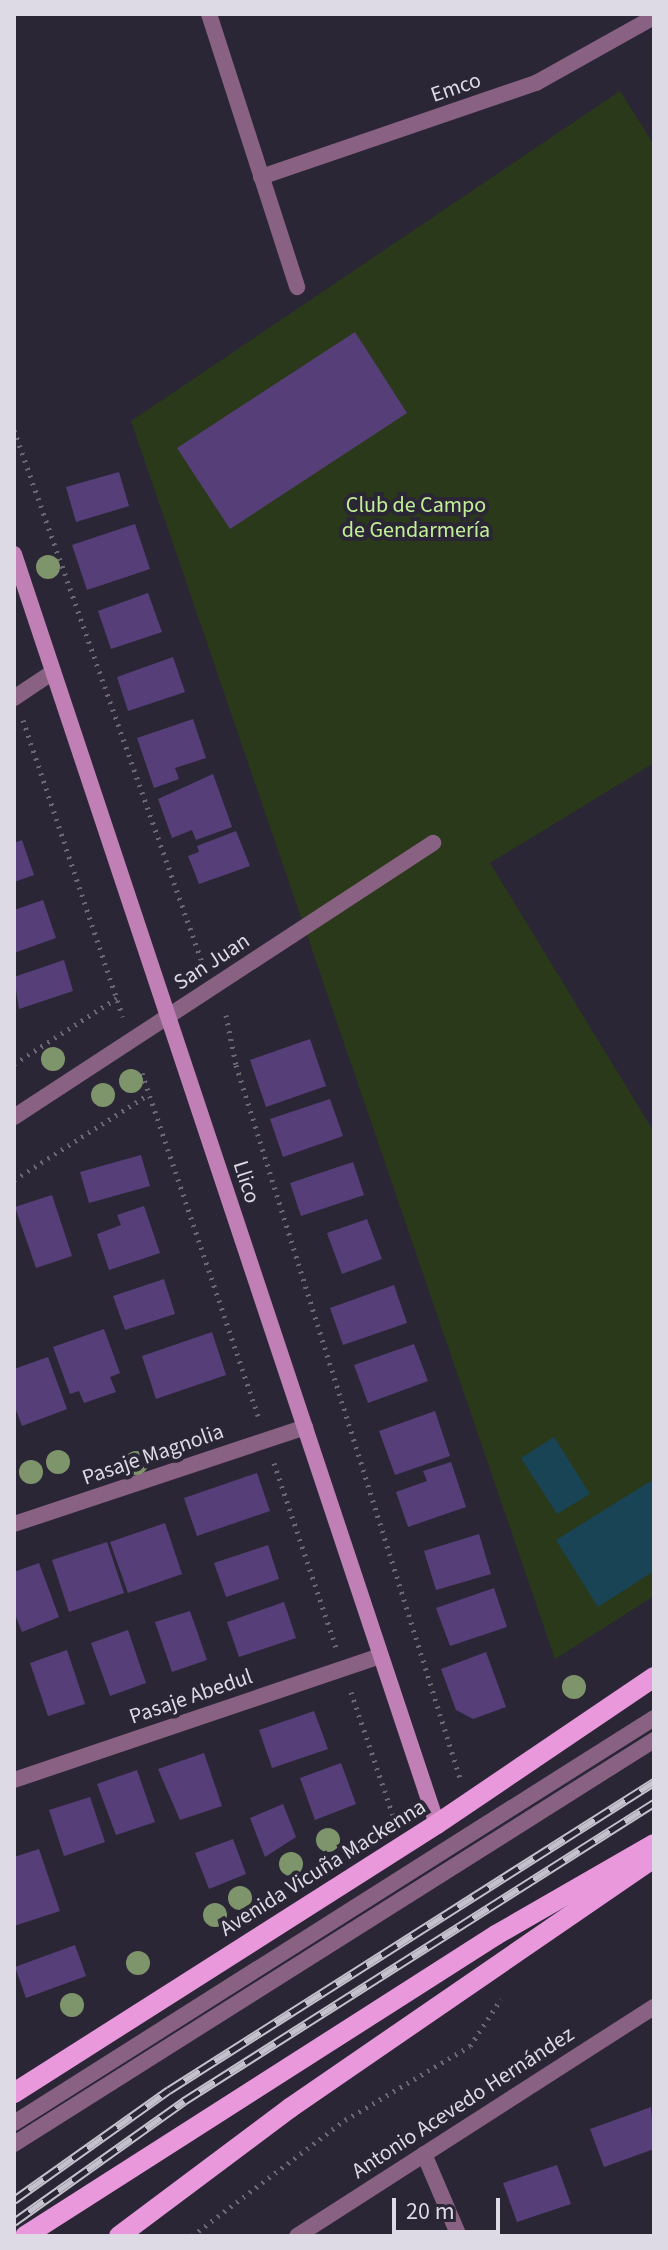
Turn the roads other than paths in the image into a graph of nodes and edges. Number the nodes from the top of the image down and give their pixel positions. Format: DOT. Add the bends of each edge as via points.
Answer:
graph roads {
  1 [pos="209,14"];
  2 [pos="654,17"];
  3 [pos="261,177"];
  4 [pos="297,287"];
  5 [pos="14,554"];
  6 [pos="53,672"];
  7 [pos="14,698"];
  8 [pos="433,843"];
  9 [pos="168,1017"];
  10 [pos="14,1117"];
  11 [pos="305,1427"];
  12 [pos="14,1524"];
  13 [pos="381,1656"];
  14 [pos="654,1677"];
  15 [pos="654,1718"];
  16 [pos="654,1740"];
  17 [pos="14,1780"];
  18 [pos="437,1824"];
  19 [pos="654,1844"];
  20 [pos="654,1858"];
  21 [pos="654,2007"];
  22 [pos="14,2093"];
  23 [pos="14,2123"];
  24 [pos="14,2144"];
  25 [pos="424,2154"];
  26 [pos="25,2236"];
  27 [pos="119,2236"];
  28 [pos="297,2236"];
  29 [pos="459,2236"];
  1 -- 3 [label="street"];
  2 -- 3 [label="street, Emco" via="536,83"];
  3 -- 4 [label="street"];
  5 -- 6 [label="street, Llico"];
  6 -- 7 [label="street"];
  6 -- 9 [label="street, Llico"];
  8 -- 9 [label="street, San Juan"];
  9 -- 10 [label="street, San Juan"];
  9 -- 11 [label="street, Llico"];
  11 -- 12 [label="street, Pasaje Magnolia"];
  11 -- 13 [label="street, Llico"];
  13 -- 17 [label="street, Pasaje Abedul"];
  13 -- 18 [label="street, Llico"];
  14 -- 18 [label="main road, Avenida Vicuña Mackenna"];
  15 -- 23 [label="street"];
  16 -- 24 [label="street"];
  18 -- 22 [label="main road, Avenida Vicuña Mackenna"];
  19 -- 26 [label="main road" via="496,1935"];
  20 -- 27 [label="main road" via="290,2108"];
  21 -- 25 [label="street, Antonio Acevedo Hernández"];
  25 -- 28 [label="street, Antonio Acevedo Hernández"];
  25 -- 29 [label="street"];
}
